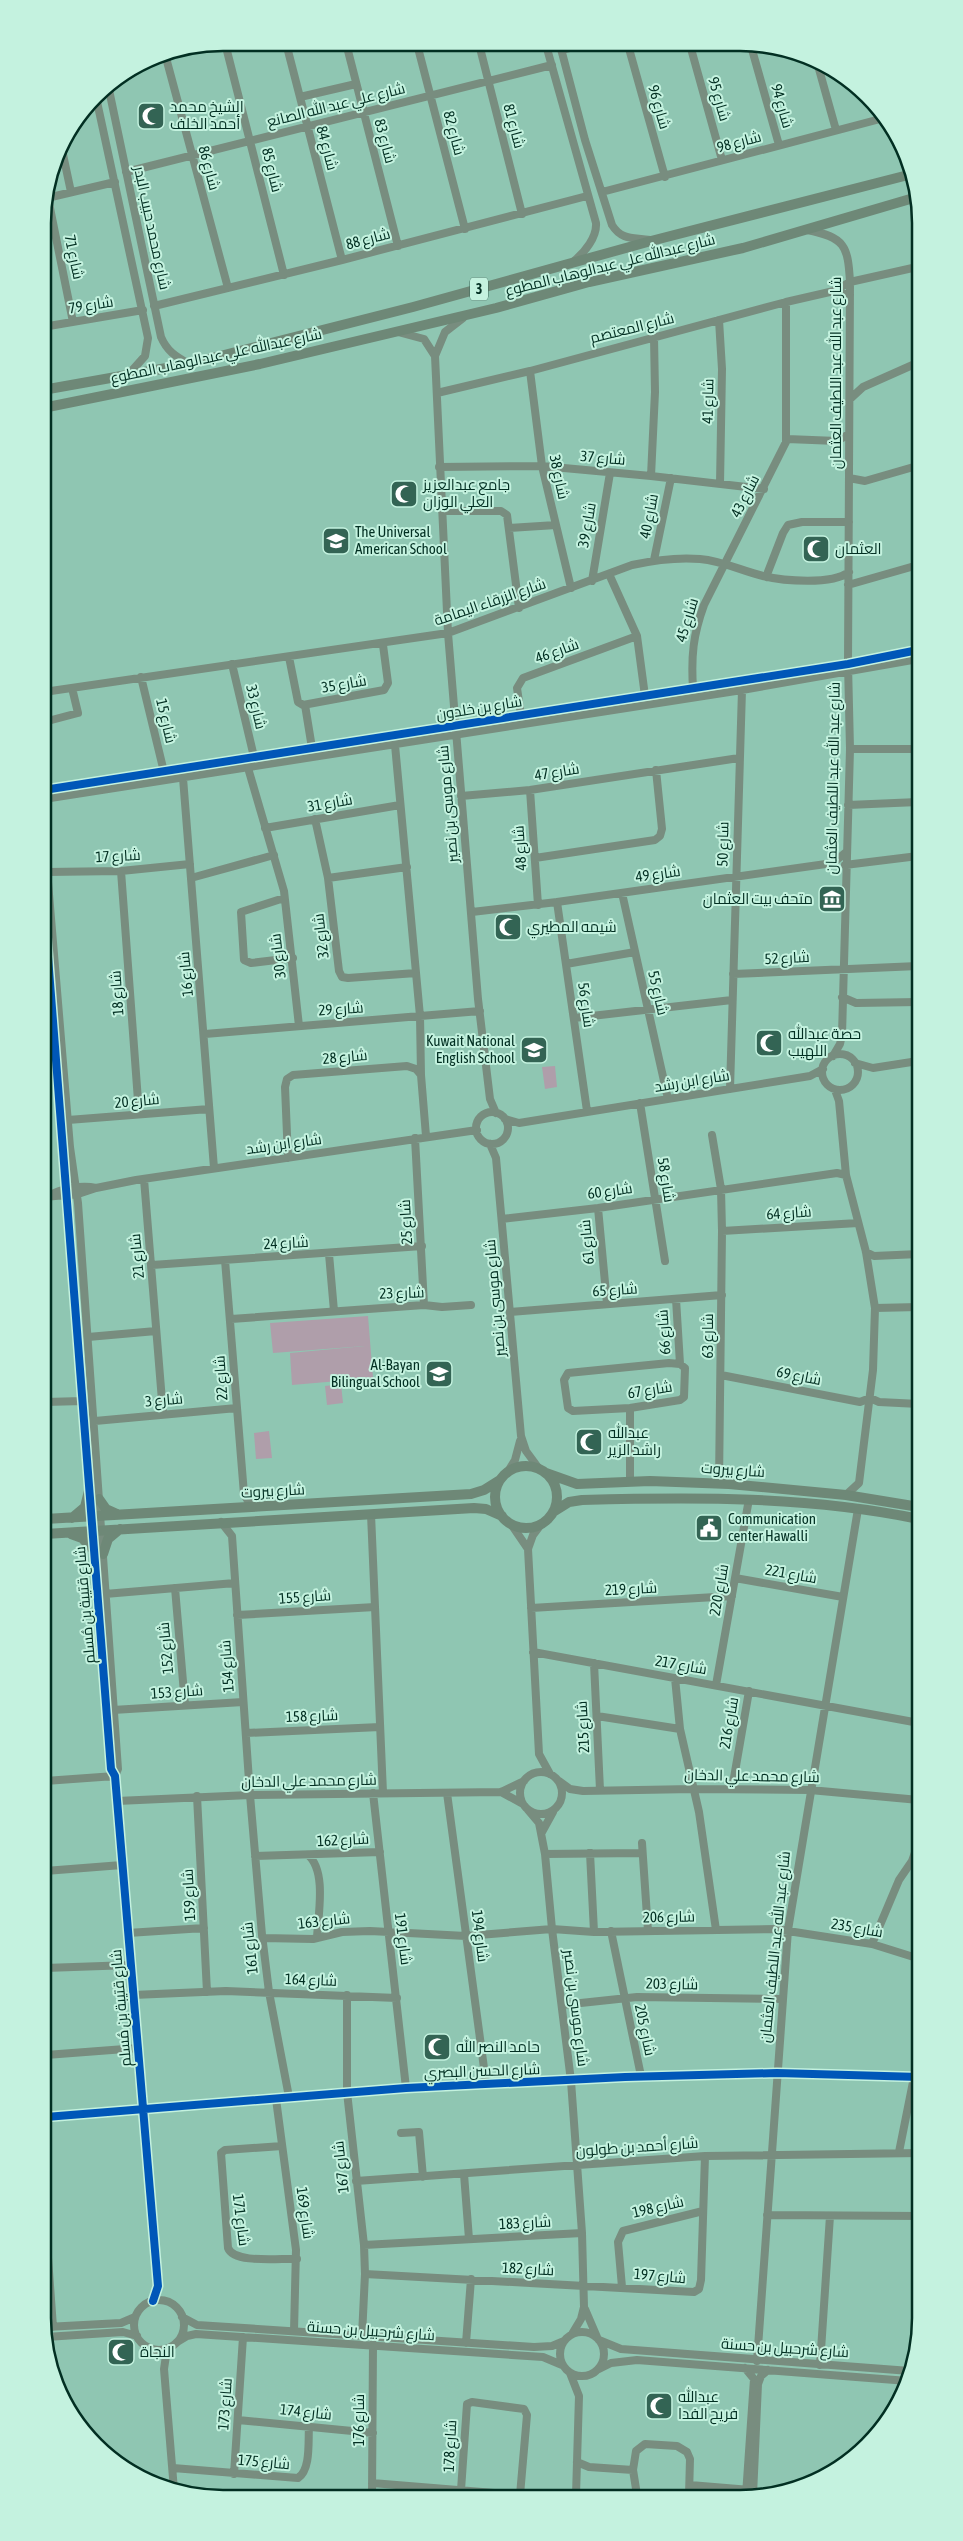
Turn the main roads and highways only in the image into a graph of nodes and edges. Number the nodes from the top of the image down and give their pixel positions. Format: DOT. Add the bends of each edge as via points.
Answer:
graph roads {
  1 [pos="905,176"];
  2 [pos="910,199"];
  3 [pos="906,200"];
  4 [pos="910,200"];
  5 [pos="52,388"];
  6 [pos="52,406"];
  7 [pos="543,1471"];
  8 [pos="504,1476"];
  9 [pos="656,1481"];
  10 [pos="679,1481"];
  11 [pos="89,1492"];
  12 [pos="434,1496"];
  13 [pos="681,1497"];
  14 [pos="656,1498"];
  15 [pos="99,1499"];
  16 [pos="308,1504"];
  17 [pos="908,1506"];
  18 [pos="911,1507"];
  19 [pos="911,1511"];
  20 [pos="553,1512"];
  21 [pos="911,1513"];
  22 [pos="376,1514"];
  23 [pos="121,1515"];
  24 [pos="502,1516"];
  25 [pos="907,1517"];
  26 [pos="72,1518"];
  27 [pos="309,1518"];
  28 [pos="911,1518"];
  29 [pos="51,1519"];
  30 [pos="121,1529"];
  31 [pos="65,1533"];
  32 [pos="51,1534"];
  1 -- 5 [label="main road, شارع عبدالله علي عبدالوهاب المطوع / 3" via="188,364"];
  2 -- 3 [label="main road, شارع عبدالله علي عبدالوهاب المطوع / 3"];
  3 -- 4 [label="main road"];
  3 -- 6 [label="main road, شارع عبدالله علي عبدالوهاب المطوع / 3" via="736,250 589,282 260,364"];
  7 -- 8 [label="main road" via="520,1467"];
  7 -- 9 [label="main road, شارع بيروت" via="577,1484"];
  7 -- 20 [label="main road" via="556,1488 557,1501"];
  8 -- 12 [label="main road, شارع بيروت" via="480,1492"];
  8 -- 24 [label="main road" via="495,1496"];
  9 -- 10 [label="main road, شارع بيروت"];
  9 -- 14 [label="main road" via="662,1489"];
  10 -- 13 [label="main road" via="674,1490"];
  10 -- 17 [label="main road, شارع بيروت" via="846,1495"];
  11 -- 26 [label="main road" via="85,1507"];
  12 -- 16 [label="main road, شارع بيروت"];
  12 -- 22 [label="main road" via="434,1505 398,1508"];
  13 -- 14 [label="main road, شارع بيروت"];
  13 -- 25 [label="main road, شارع بيروت" via="749,1499"];
  14 -- 20 [label="main road, شارع بيروت" via="578,1500"];
  15 -- 23 [label="main road" via="108,1511"];
  16 -- 23 [label="main road, شارع بيروت"];
  16 -- 27 [label="main road"];
  17 -- 18 [label="main road, شارع بيروت"];
  17 -- 19 [label="main road"];
  20 -- 24 [label="main road" via="542,1523 526,1528 511,1524"];
  21 -- 25 [label="main road"];
  22 -- 24 [label="main road, شارع بيروت" via="478,1508"];
  22 -- 27 [label="main road, شارع بيروت"];
  23 -- 26 [label="main road, شارع بيروت"];
  25 -- 28 [label="main road, شارع بيروت"];
  26 -- 29 [label="main road, شارع بيروت"];
  27 -- 30 [label="main road, شارع بيروت"];
  30 -- 31 [label="main road, شارع بيروت"];
  30 -- 31 [label="main road" via="98,1552 82,1538"];
  31 -- 32 [label="main road, شارع بيروت"];
}
